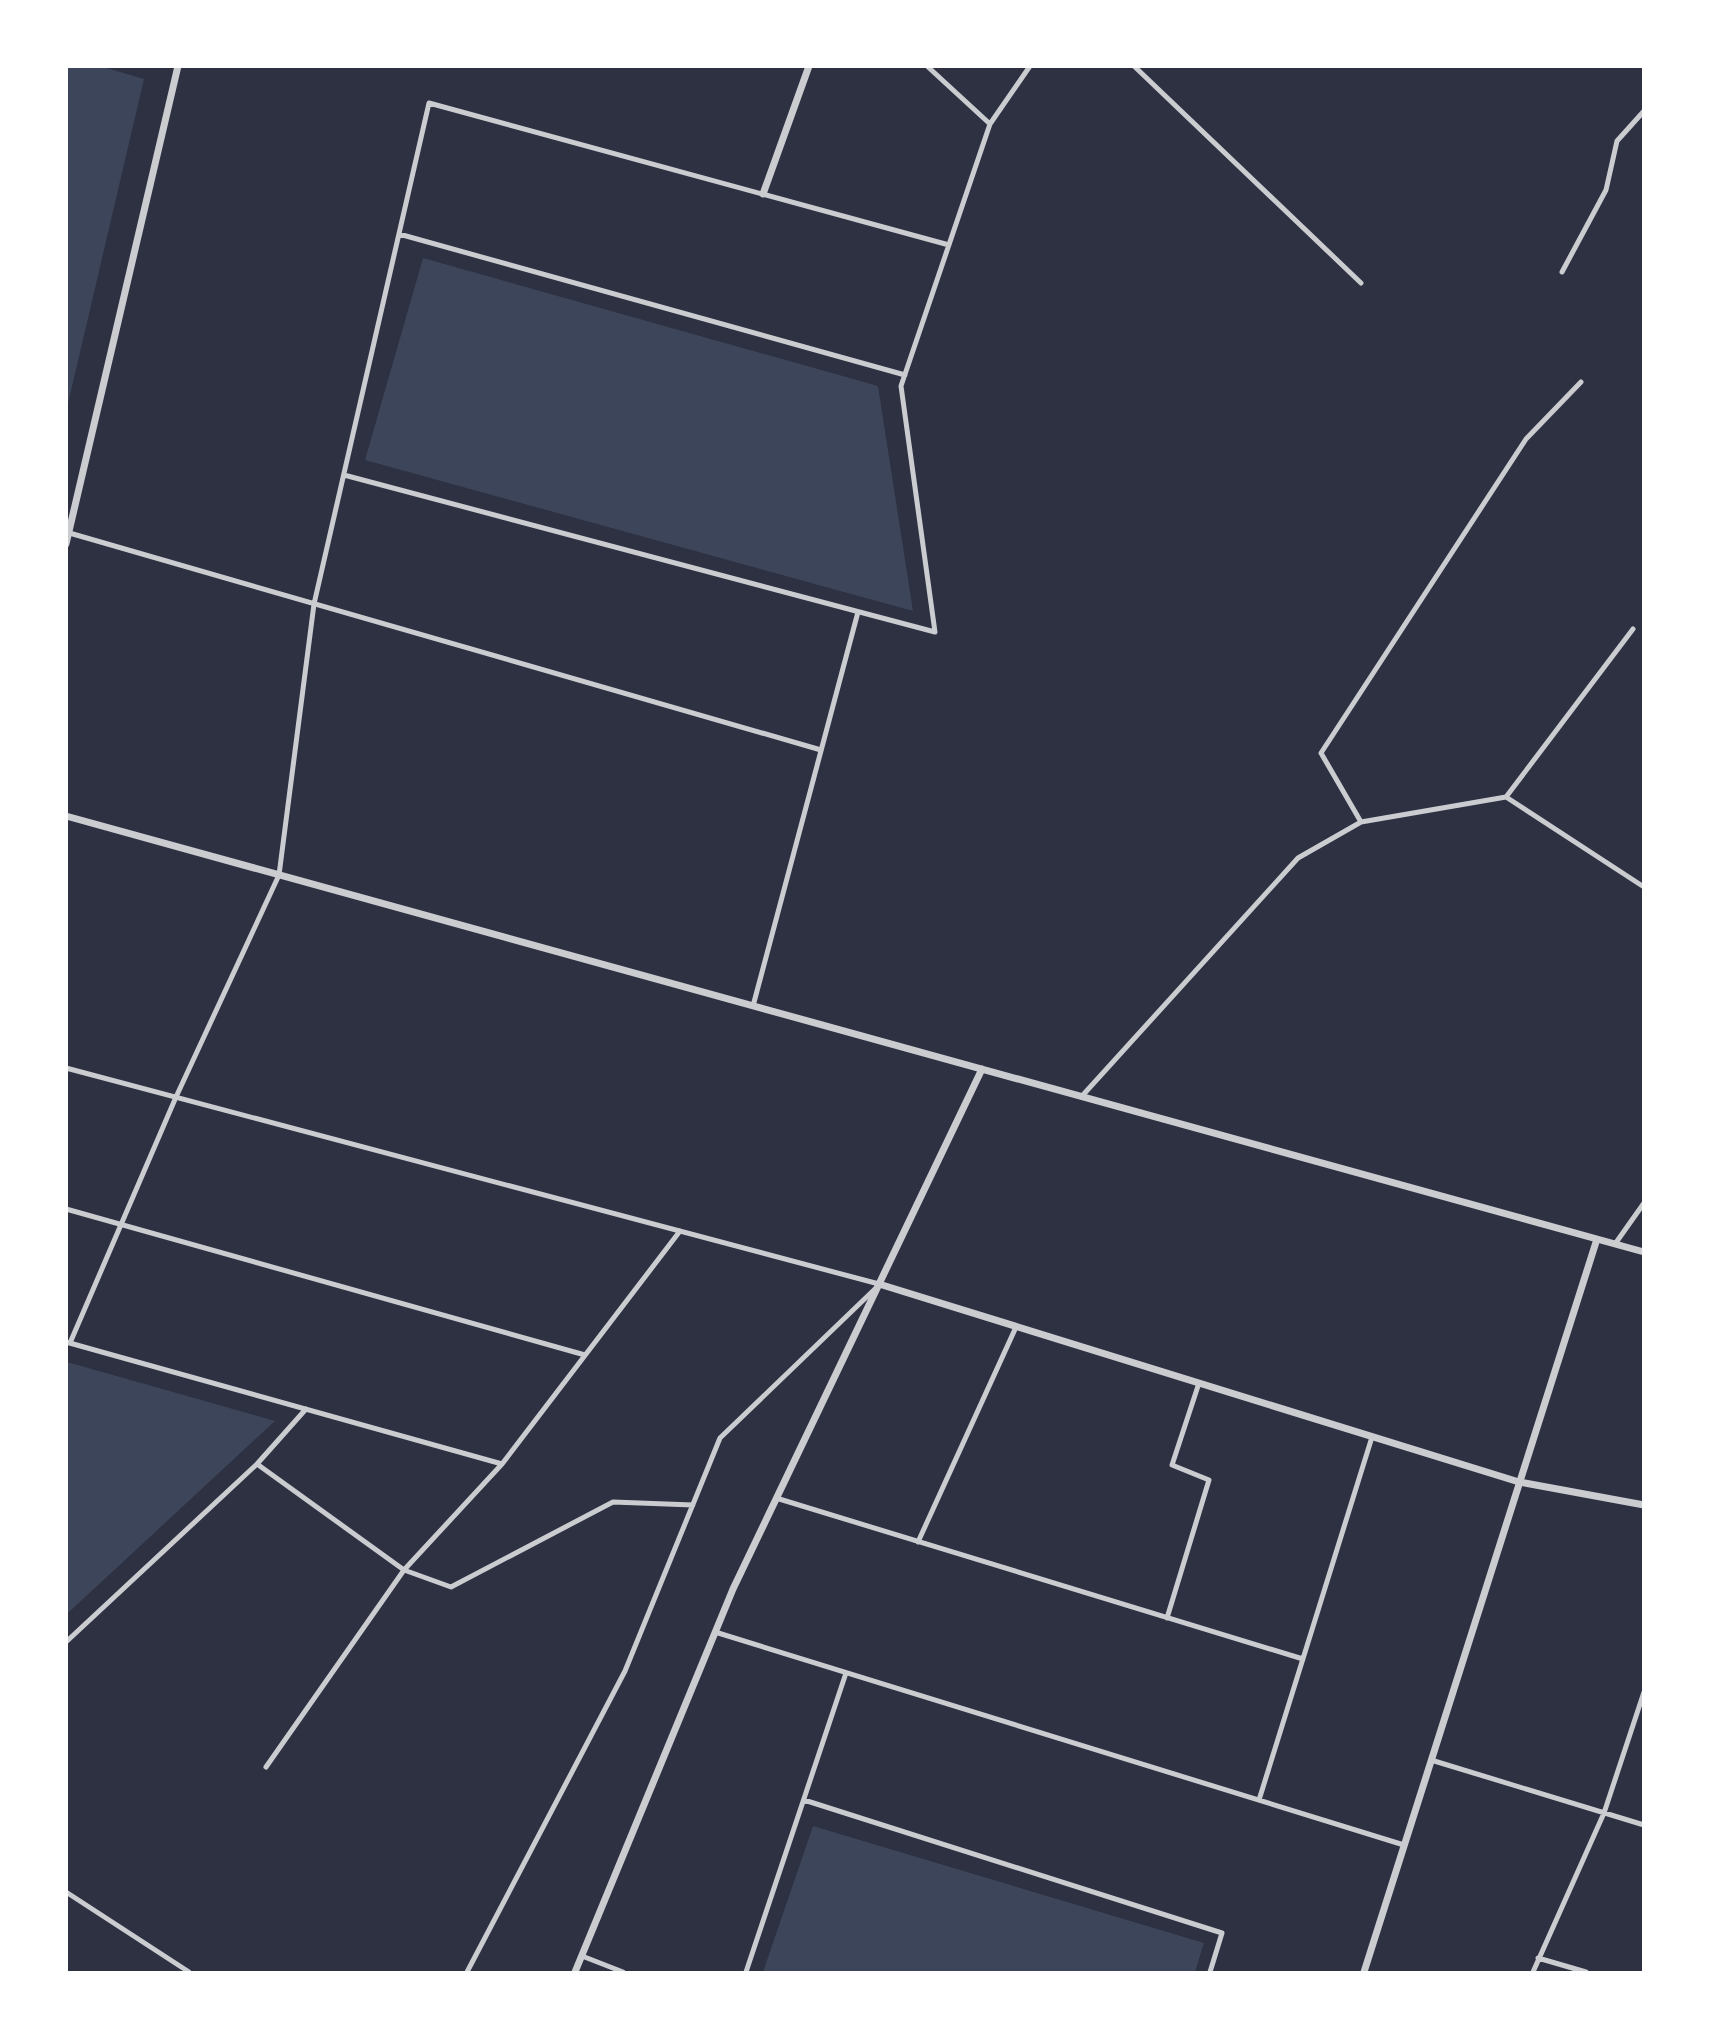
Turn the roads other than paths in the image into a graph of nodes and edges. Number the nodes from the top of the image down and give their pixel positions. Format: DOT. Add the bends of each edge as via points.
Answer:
graph roads {
  1 [pos="178,66"];
  2 [pos="809,66"];
  3 [pos="927,66"];
  4 [pos="1030,66"];
  5 [pos="1134,66"];
  6 [pos="1643,111"];
  7 [pos="990,124"];
  8 [pos="763,194"];
  9 [pos="399,234"];
  10 [pos="949,245"];
  11 [pos="1562,272"];
  12 [pos="1361,283"];
  13 [pos="905,375"];
  14 [pos="1581,382"];
  15 [pos="344,475"];
  16 [pos="68,532"];
  17 [pos="66,544"];
  18 [pos="314,604"];
  19 [pos="858,612"];
  20 [pos="1633,629"];
  21 [pos="821,750"];
  22 [pos="1506,797"];
  23 [pos="66,816"];
  24 [pos="1361,822"];
  25 [pos="279,875"];
  26 [pos="1643,887"];
  27 [pos="753,1006"];
  28 [pos="66,1068"];
  29 [pos="982,1069"];
  30 [pos="176,1097"];
  31 [pos="1082,1097"];
  32 [pos="1643,1203"];
  33 [pos="66,1209"];
  34 [pos="121,1224"];
  35 [pos="680,1231"];
  36 [pos="1597,1238"];
  37 [pos="1615,1244"];
  38 [pos="1643,1252"];
  39 [pos="879,1284"];
  40 [pos="1016,1327"];
  41 [pos="68,1343"];
  42 [pos="585,1355"];
  43 [pos="1199,1383"];
  44 [pos="306,1409"];
  45 [pos="1372,1437"];
  46 [pos="257,1464"];
  47 [pos="502,1464"];
  48 [pos="1519,1482"];
  49 [pos="776,1498"];
  50 [pos="693,1505"];
  51 [pos="1643,1505"];
  52 [pos="918,1542"];
  53 [pos="404,1570"];
  54 [pos="1167,1618"];
  55 [pos="715,1632"];
  56 [pos="67,1642"];
  57 [pos="1303,1660"];
  58 [pos="846,1672"];
  59 [pos="1643,1692"];
  60 [pos="1431,1760"];
  61 [pos="266,1767"];
  62 [pos="804,1800"];
  63 [pos="1259,1800"];
  64 [pos="1604,1813"];
  65 [pos="1643,1825"];
  66 [pos="1404,1845"];
  67 [pos="66,1892"];
  68 [pos="582,1956"];
  69 [pos="1538,1958"];
  70 [pos="189,1972"];
  71 [pos="467,1972"];
  72 [pos="575,1972"];
  73 [pos="623,1972"];
  74 [pos="746,1972"];
  75 [pos="1210,1972"];
  76 [pos="1364,1972"];
  77 [pos="1534,1972"];
  78 [pos="1586,1972"];
  1 -- 16 [label="street"];
  2 -- 8 [label="street"];
  3 -- 7 [label="lane"];
  4 -- 7 [label="lane"];
  5 -- 12 [label="lane"];
  6 -- 11 [label="lane" via="1617,141 1606,190"];
  7 -- 10 [label="lane"];
  8 -- 9 [label="lane" via="429,103"];
  8 -- 10 [label="lane"];
  9 -- 13 [label="lane"];
  9 -- 15 [label="lane"];
  10 -- 13 [label="lane"];
  13 -- 19 [label="lane" via="901,386 935,632"];
  14 -- 24 [label="lane" via="1526,439 1321,753"];
  15 -- 18 [label="lane"];
  15 -- 19 [label="lane"];
  16 -- 17 [label="street"];
  16 -- 18 [label="lane"];
  18 -- 21 [label="lane"];
  18 -- 25 [label="lane"];
  19 -- 21 [label="lane"];
  20 -- 22 [label="lane"];
  21 -- 27 [label="lane"];
  22 -- 24 [label="lane"];
  22 -- 26 [label="lane"];
  23 -- 25 [label="street"];
  24 -- 31 [label="lane" via="1298,858"];
  25 -- 27 [label="street"];
  25 -- 30 [label="lane"];
  27 -- 29 [label="street"];
  28 -- 30 [label="lane"];
  29 -- 31 [label="street"];
  29 -- 39 [label="street"];
  30 -- 34 [label="lane"];
  30 -- 35 [label="lane"];
  31 -- 36 [label="street"];
  32 -- 37 [label="lane"];
  33 -- 34 [label="lane"];
  34 -- 41 [label="lane"];
  34 -- 42 [label="lane"];
  35 -- 39 [label="lane"];
  35 -- 42 [label="lane"];
  36 -- 37 [label="street"];
  36 -- 48 [label="street"];
  37 -- 38 [label="street"];
  39 -- 40 [label="street"];
  39 -- 49 [label="street"];
  39 -- 50 [label="lane" via="720,1438"];
  40 -- 43 [label="street"];
  40 -- 52 [label="lane"];
  41 -- 44 [label="lane"];
  42 -- 47 [label="lane"];
  43 -- 45 [label="street"];
  43 -- 54 [label="lane" via="1172,1465 1209,1480"];
  44 -- 46 [label="lane"];
  44 -- 47 [label="lane"];
  45 -- 48 [label="street"];
  45 -- 57 [label="lane"];
  46 -- 53 [label="lane"];
  46 -- 56 [label="lane"];
  47 -- 53 [label="lane"];
  48 -- 51 [label="street"];
  48 -- 60 [label="street"];
  49 -- 52 [label="lane"];
  49 -- 55 [label="street"];
  50 -- 53 [label="lane" via="613,1502 451,1587"];
  50 -- 71 [label="lane" via="625,1671"];
  52 -- 54 [label="lane"];
  53 -- 61 [label="lane"];
  54 -- 57 [label="lane"];
  55 -- 58 [label="lane"];
  55 -- 68 [label="street"];
  57 -- 63 [label="lane"];
  58 -- 62 [label="lane"];
  58 -- 63 [label="lane"];
  59 -- 64 [label="lane"];
  60 -- 64 [label="lane"];
  60 -- 66 [label="street"];
  62 -- 74 [label="lane"];
  62 -- 75 [label="lane" via="1222,1933"];
  63 -- 66 [label="lane"];
  64 -- 65 [label="lane"];
  64 -- 69 [label="lane"];
  66 -- 76 [label="street"];
  67 -- 70 [label="lane"];
  68 -- 72 [label="street"];
  68 -- 73 [label="lane"];
  69 -- 77 [label="lane"];
  69 -- 78 [label="lane"];
}
